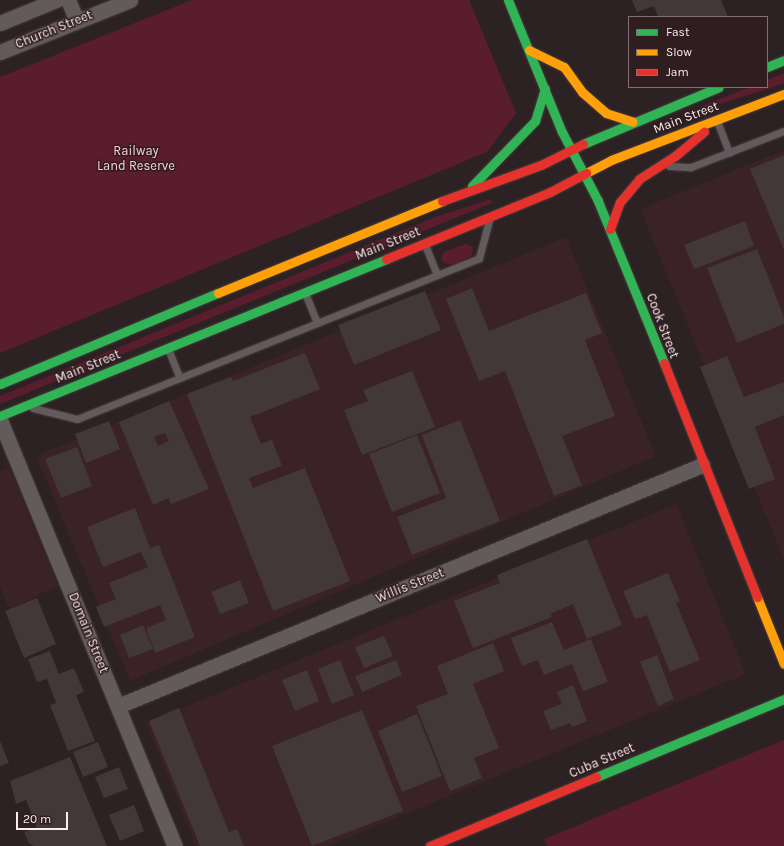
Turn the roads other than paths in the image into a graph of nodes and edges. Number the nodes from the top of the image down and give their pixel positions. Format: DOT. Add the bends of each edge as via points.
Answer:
graph roads {
  1 [pos="56,0"];
  2 [pos="68,0"];
  3 [pos="130,0"];
  4 [pos="508,0"];
  5 [pos="77,21"];
  6 [pos="0,23"];
  7 [pos="529,50"];
  8 [pos="0,52"];
  9 [pos="784,60"];
  10 [pos="768,67"];
  11 [pos="717,88"];
  12 [pos="545,89"];
  13 [pos="784,94"];
  14 [pos="717,121"];
  15 [pos="633,122"];
  16 [pos="784,132"];
  17 [pos="571,150"];
  18 [pos="729,153"];
  19 [pos="657,166"];
  20 [pos="585,175"];
  21 [pos="465,191"];
  22 [pos="490,216"];
  23 [pos="610,229"];
  24 [pos="424,243"];
  25 [pos="437,275"];
  26 [pos="305,292"];
  27 [pos="317,323"];
  28 [pos="168,348"];
  29 [pos="180,378"];
  30 [pos="0,384"];
  31 [pos="26,406"];
  32 [pos="0,416"];
  33 [pos="0,420"];
  34 [pos="702,465"];
  35 [pos="784,664"];
  36 [pos="784,699"];
  37 [pos="118,706"];
  38 [pos="175,846"];
  39 [pos="430,846"];
  1 -- 6 [label="street, Church Street"];
  2 -- 5 [label="street"];
  3 -- 5 [label="street, Church Street"];
  4 -- 7 [label="main road, Cook Street"];
  5 -- 8 [label="street, Church Street"];
  7 -- 12 [label="main road, Cook Street"];
  7 -- 15 [label="main road" via="564,67 582,92 606,113"];
  9 -- 10 [label="main road"];
  11 -- 15 [label="main road, Main Street"];
  12 -- 17 [label="main road, Cook Street"];
  12 -- 21 [label="main road" via="535,121 500,160"];
  13 -- 14 [label="main road, Main Street"];
  14 -- 18 [label="lane"];
  14 -- 19 [label="main road" via="675,156"];
  14 -- 20 [label="main road, Main Street" via="611,160"];
  15 -- 17 [label="main road, Main Street"];
  16 -- 18 [label="lane"];
  17 -- 20 [label="main road, Cook Street"];
  17 -- 21 [label="main road, Main Street" via="541,165"];
  18 -- 19 [label="lane" via="691,167"];
  19 -- 23 [label="main road" via="639,179 620,202"];
  20 -- 22 [label="main road, Main Street"];
  20 -- 23 [label="main road, Cook Street"];
  21 -- 30 [label="main road, Main Street"];
  22 -- 24 [label="main road, Main Street"];
  22 -- 25 [label="lane" via="479,258"];
  23 -- 34 [label="main road, Cook Street"];
  24 -- 25 [label="lane"];
  24 -- 26 [label="main road, Main Street"];
  25 -- 27 [label="lane"];
  26 -- 27 [label="lane"];
  26 -- 28 [label="main road, Main Street"];
  27 -- 29 [label="lane"];
  28 -- 29 [label="lane"];
  28 -- 31 [label="main road, Main Street"];
  29 -- 31 [label="lane" via="77,419"];
  31 -- 32 [label="main road, Main Street"];
  33 -- 37 [label="street, Domain Street"];
  34 -- 35 [label="main road, Cook Street"];
  34 -- 37 [label="street, Willis Street"];
  36 -- 39 [label="main road, Cuba Street"];
  37 -- 38 [label="street, Domain Street"];
}
